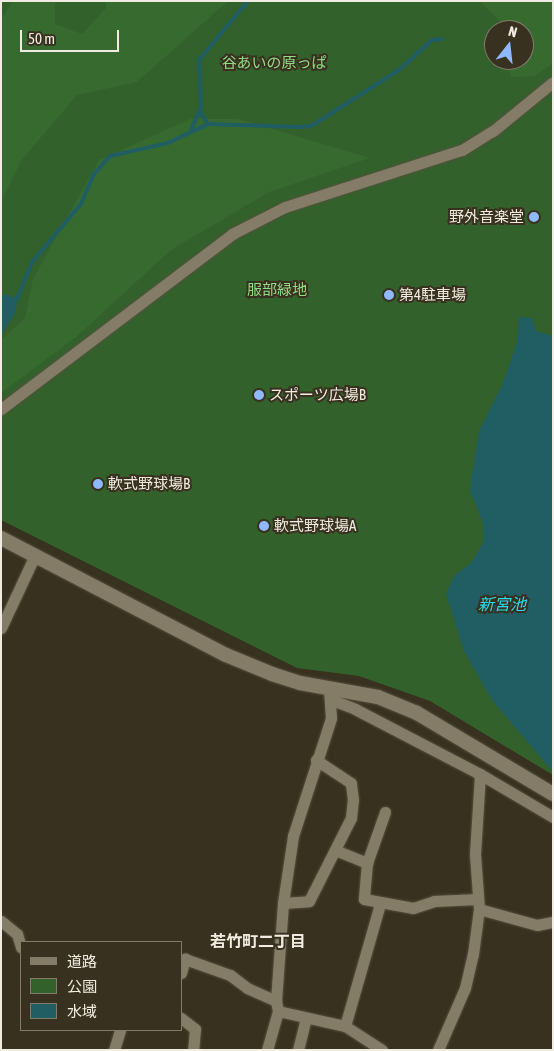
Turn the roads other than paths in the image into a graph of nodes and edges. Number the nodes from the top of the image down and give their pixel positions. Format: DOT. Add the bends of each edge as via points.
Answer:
graph roads {
  1 [pos="553,77"];
  2 [pos="553,82"];
  3 [pos="1,402"];
  4 [pos="1,409"];
  5 [pos="1,538"];
  6 [pos="35,555"];
  7 [pos="1,628"];
  8 [pos="330,694"];
  9 [pos="316,760"];
  10 [pos="480,774"];
  11 [pos="553,794"];
  12 [pos="385,812"];
  13 [pos="553,817"];
  14 [pos="335,850"];
  15 [pos="367,863"];
  16 [pos="283,903"];
  17 [pos="380,904"];
  18 [pos="479,904"];
  19 [pos="1,921"];
  20 [pos="553,922"];
  21 [pos="20,944"];
  22 [pos="182,970"];
  23 [pos="277,1006"];
  24 [pos="182,1019"];
  25 [pos="306,1019"];
  26 [pos="345,1026"];
  27 [pos="120,1031"];
  28 [pos="114,1050"];
  29 [pos="193,1050"];
  30 [pos="267,1050"];
  31 [pos="298,1050"];
  32 [pos="382,1050"];
  33 [pos="438,1050"];
  1 -- 3 [label="street" via="528,93 490,128 461,146 284,202 230,229"];
  2 -- 4 [label="street" via="493,130 462,150 285,207 232,234"];
  5 -- 6 [label="street"];
  6 -- 7 [label="street"];
  6 -- 8 [label="street" via="226,655"];
  8 -- 9 [label="street" via="331,718"];
  8 -- 10 [label="street"];
  8 -- 11 [label="street" via="378,697 417,713"];
  9 -- 14 [label="street" via="351,783 351,818"];
  9 -- 16 [label="street" via="293,836"];
  10 -- 13 [label="street"];
  10 -- 18 [label="street" via="475,854"];
  12 -- 15 [label="street"];
  14 -- 15 [label="street"];
  14 -- 16 [label="street" via="328,858 309,901"];
  15 -- 17 [label="street" via="362,897"];
  16 -- 23 [label="street"];
  17 -- 18 [label="street" via="413,908 434,901"];
  17 -- 26 [label="street"];
  18 -- 20 [label="street" via="537,925"];
  18 -- 33 [label="street" via="465,988"];
  19 -- 21 [label="street" via="17,934"];
  22 -- 23 [label="street" via="185,960 230,975"];
  23 -- 25 [label="street"];
  23 -- 30 [label="street"];
  24 -- 29 [label="street" via="195,1029"];
  25 -- 26 [label="street"];
  25 -- 31 [label="street"];
  26 -- 32 [label="street"];
  27 -- 28 [label="street"];
}
